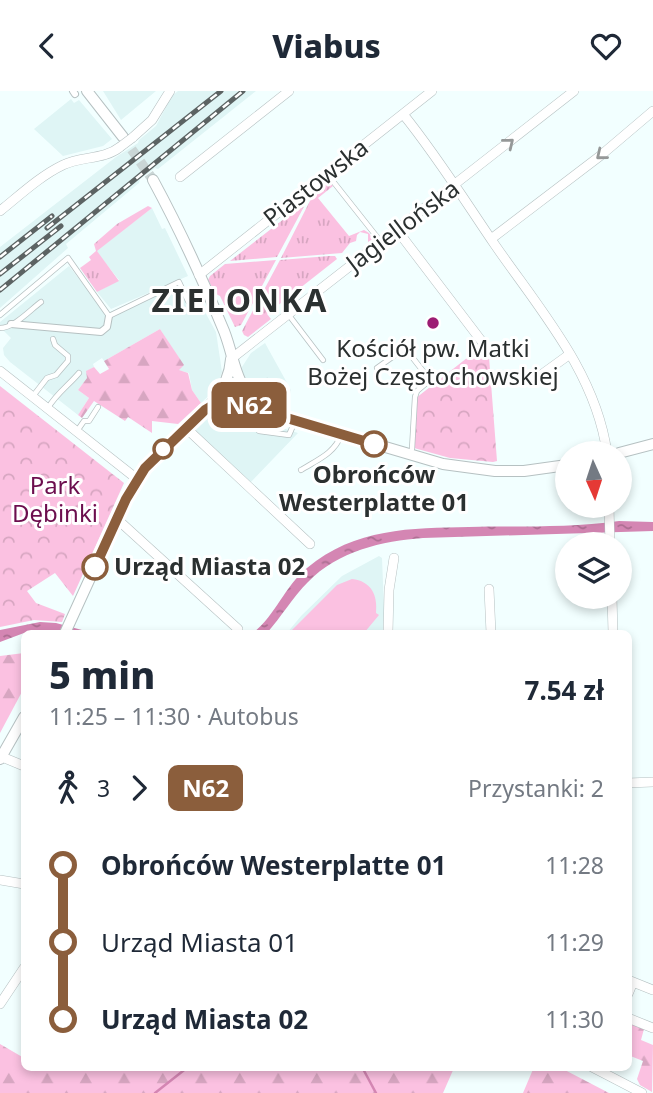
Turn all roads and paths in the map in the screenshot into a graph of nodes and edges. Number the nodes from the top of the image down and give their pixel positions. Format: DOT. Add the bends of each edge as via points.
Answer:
graph roads {
  1 [pos="88,91"];
  2 [pos="170,91"];
  3 [pos="289,91"];
  4 [pos="432,91"];
  5 [pos="574,91"];
  6 [pos="653,111"];
  7 [pos="403,114"];
  8 [pos="125,141"];
  9 [pos="327,174"];
  10 [pos="180,177"];
  11 [pos="153,180"];
  12 [pos="455,185"];
  13 [pos="0,211"];
  14 [pos="397,230"];
  15 [pos="491,239"];
  16 [pos="381,242"];
  17 [pos="199,275"];
  18 [pos="207,292"];
  19 [pos="41,302"];
  20 [pos="288,314"];
  21 [pos="0,315"];
  22 [pos="109,316"];
  23 [pos="11,324"];
  24 [pos="0,328"];
  25 [pos="53,339"];
  26 [pos="483,343"];
  27 [pos="570,354"];
  28 [pos="231,359"];
  29 [pos="323,360"];
  30 [pos="377,368"];
  31 [pos="0,370"];
  32 [pos="79,373"];
  33 [pos="529,377"];
  34 [pos="267,381"];
  35 [pos="232,388"];
  36 [pos="33,397"];
  37 [pos="98,407"];
  38 [pos="48,408"];
  39 [pos="269,413"];
  40 [pos="295,421"];
  41 [pos="186,428"];
  42 [pos="77,431"];
  43 [pos="259,431"];
  44 [pos="341,434"];
  45 [pos="605,441"];
  46 [pos="653,444"];
  47 [pos="412,449"];
  48 [pos="632,449"];
  49 [pos="555,467"];
  50 [pos="301,470"];
  51 [pos="137,479"];
  52 [pos="117,519"];
  53 [pos="310,544"];
  54 [pos="394,558"];
  55 [pos="489,589"];
  56 [pos="612,609"];
  57 [pos="238,629"];
  58 [pos="66,630"];
  59 [pos="388,630"];
  60 [pos="491,630"];
  61 [pos="613,630"];
  62 [pos="21,722"];
  63 [pos="1,758"];
  64 [pos="21,766"];
  65 [pos="653,782"];
  66 [pos="632,783"];
  67 [pos="0,880"];
  68 [pos="21,884"];
  69 [pos="21,972"];
  70 [pos="632,981"];
  71 [pos="652,986"];
  72 [pos="0,1004"];
  73 [pos="632,1020"];
  74 [pos="653,1028"];
  75 [pos="600,1071"];
  76 [pos="642,1093"];
  1 -- 8 [label="street"];
  2 -- 8 [label="street" via="152,120"];
  3 -- 10 [label="street"];
  4 -- 7 [label="street, Piastowska"];
  12 -- 5 [label="street, Jagiellońska, one-way"];
  6 -- 15 [label="street, one-way"];
  7 -- 9 [label="street, Piastowska"];
  7 -- 12 [label="street"];
  8 -- 13 [label="street" via="110,154 49,173"];
  9 -- 16 [label="lane"];
  9 -- 17 [label="street, Piastowska"];
  11 -- 17 [label="street"];
  12 -- 14 [label="street, Jagiellońska"];
  12 -- 15 [label="street"];
  14 -- 16 [label="street, Jagiellońska"];
  14 -- 26 [label="street"];
  15 -- 27 [label="street"];
  16 -- 20 [label="street, Jagiellońska"];
  17 -- 18 [label="street"];
  18 -- 22 [label="lane" via="188,301 179,282"];
  18 -- 28 [label="street"];
  19 -- 23 [label="lane"];
  20 -- 28 [label="street, Jagiellońska"];
  20 -- 29 [label="lane"];
  21 -- 22 [label="lane" via="68,258"];
  22 -- 23 [label="street" via="101,333"];
  23 -- 24 [label="lane"];
  25 -- 36 [label="lane" via="68,361"];
  27 -- 33 [label="street" via="541,375"];
  27 -- 45 [label="street" via="586,379"];
  28 -- 35 [label="street"];
  30 -- 47 [label="lane" via="405,348 430,380 415,397"];
  31 -- 36 [label="street"];
  32 -- 38 [label="lane"];
  34 -- 39 [label="lane" via="274,393"];
  35 -- 39 [label="street"];
  35 -- 41 [label="street"];
  36 -- 38 [label="street"];
  37 -- 42 [label="lane"];
  38 -- 42 [label="street"];
  39 -- 40 [label="street"];
  40 -- 43 [label="lane" via="289,435"];
  40 -- 44 [label="street"];
  41 -- 51 [label="street"];
  41 -- 53 [label="street"];
  42 -- 51 [label="street"];
  44 -- 49 [label="street" via="353,442 467,469 524,471"];
  44 -- 50 [label="lane" via="330,453"];
  46 -- 48 [label="street"];
  51 -- 52 [label="street"];
  52 -- 57 [label="street"];
  52 -- 58 [label="street"];
  54 -- 59 [label="street"];
  55 -- 60 [label="street"];
  56 -- 61 [label="street"];
  62 -- 63 [label="street"];
  63 -- 64 [label="street"];
  65 -- 66 [label="street"];
  67 -- 68 [label="street"];
  69 -- 72 [label="street"];
  70 -- 71 [label="street"];
  73 -- 74 [label="street"];
  75 -- 76 [label="street"];
}
